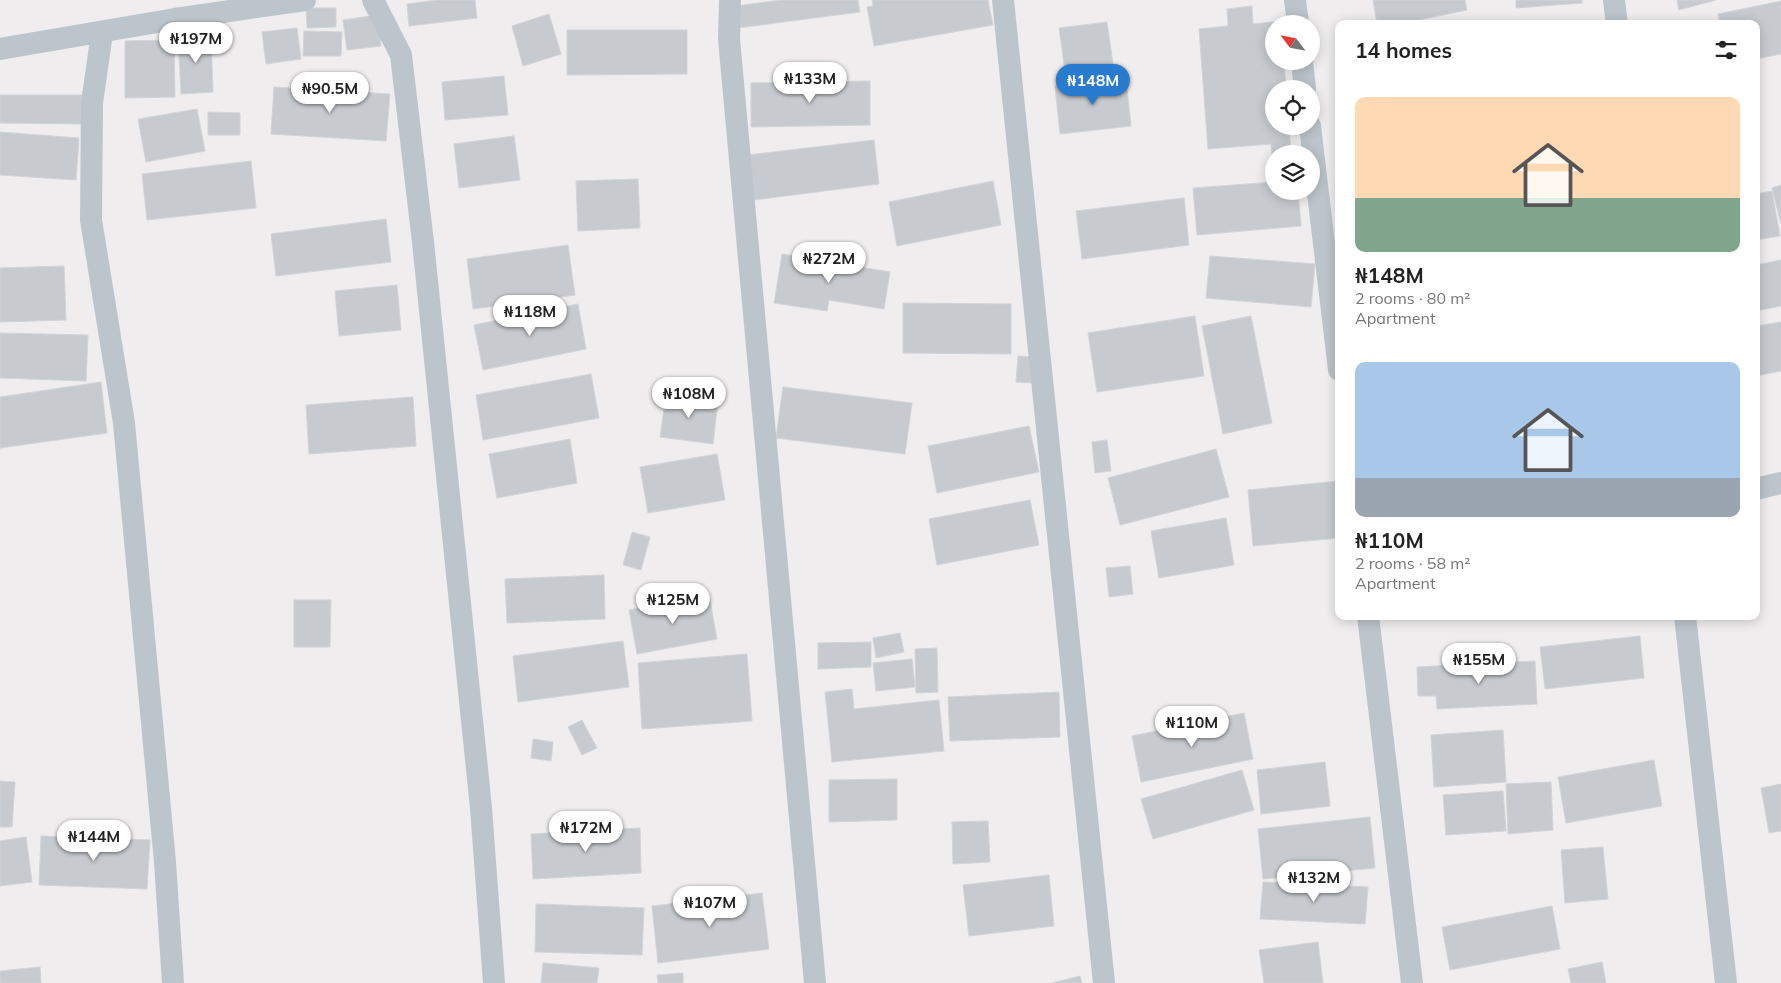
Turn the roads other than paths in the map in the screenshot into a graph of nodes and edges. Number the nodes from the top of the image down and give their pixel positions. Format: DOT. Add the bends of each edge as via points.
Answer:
graph roads {
  1 [pos="305,0"];
  2 [pos="373,0"];
  3 [pos="730,0"];
  4 [pos="1003,0"];
  5 [pos="1295,0"];
  6 [pos="1614,0"];
  7 [pos="1297,15"];
  8 [pos="1616,20"];
  9 [pos="102,33"];
  10 [pos="0,49"];
  11 [pos="1311,135"];
  12 [pos="1335,336"];
  13 [pos="1781,483"];
  14 [pos="1760,488"];
  15 [pos="1368,620"];
  16 [pos="1684,620"];
  17 [pos="173,983"];
  18 [pos="494,983"];
  19 [pos="815,983"];
  20 [pos="1104,983"];
  21 [pos="1412,983"];
  22 [pos="1726,983"];
  1 -- 9 [label="street"];
  2 -- 18 [label="street" via="401,56 426,262 481,808"];
  3 -- 19 [label="street" via="729,39"];
  4 -- 20 [label="street"];
  5 -- 7 [label="street"];
  6 -- 8 [label="street"];
  9 -- 10 [label="street"];
  9 -- 17 [label="street" via="92,103 91,220 124,423"];
  11 -- 12 [label="street"];
  13 -- 14 [label="street"];
  15 -- 21 [label="street"];
  16 -- 22 [label="street"];
}
